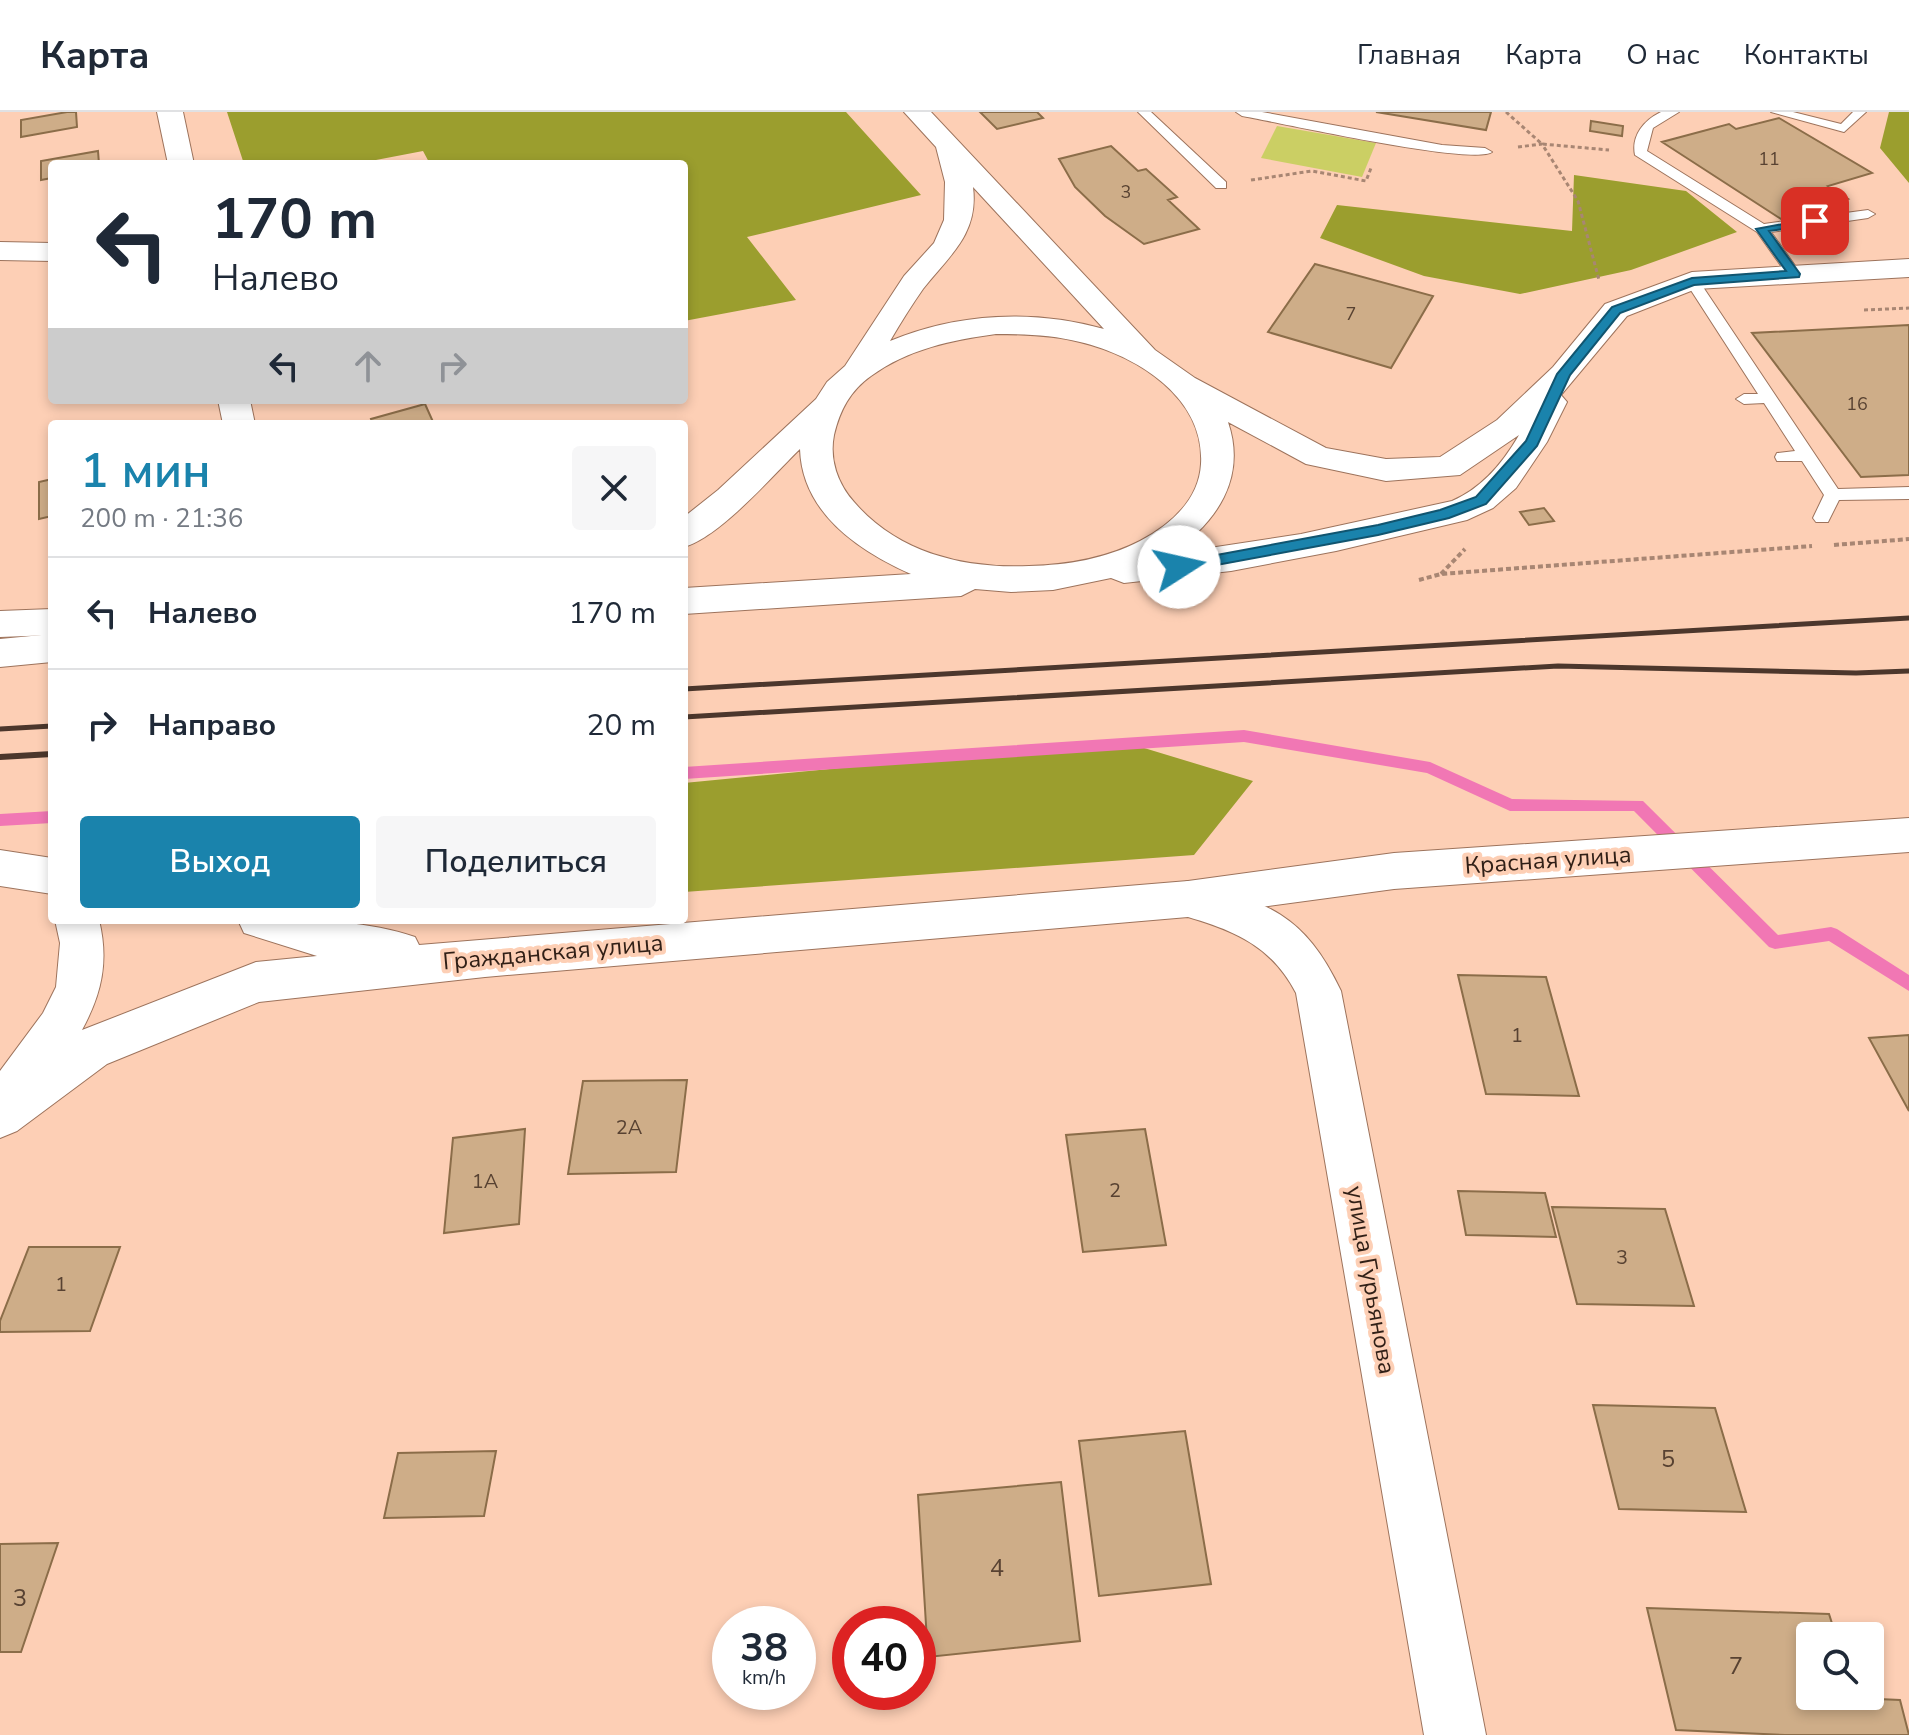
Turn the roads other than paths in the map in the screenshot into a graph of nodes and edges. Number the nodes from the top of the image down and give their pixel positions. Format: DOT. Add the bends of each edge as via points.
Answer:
graph roads {
  1 [pos="170,112"];
  2 [pos="917,112"];
  3 [pos="1144,112"];
  4 [pos="1242,112"];
  5 [pos="1673,112"];
  6 [pos="1777,112"];
  7 [pos="1860,112"];
  8 [pos="946,141"];
  9 [pos="1485,152"];
  10 [pos="180,160"];
  11 [pos="1221,185"];
  12 [pos="1868,214"];
  13 [pos="1762,229"];
  14 [pos="0,251"];
  15 [pos="48,252"];
  16 [pos="1909,268"];
  17 [pos="1794,274"];
  18 [pos="1692,281"];
  19 [pos="1146,357"];
  20 [pos="857,372"];
  21 [pos="1564,374"];
  22 [pos="1182,383"];
  23 [pos="1769,398"];
  24 [pos="1744,399"];
  25 [pos="826,406"];
  26 [pos="1807,455"];
  27 [pos="1783,457"];
  28 [pos="1909,493"];
  29 [pos="1833,495"];
  30 [pos="1822,518"];
  31 [pos="688,532"];
  32 [pos="1079,575"];
  33 [pos="1003,580"];
  34 [pos="688,601"];
  35 [pos="48,622"];
  36 [pos="0,624"];
  37 [pos="48,648"];
  38 [pos="0,653"];
  39 [pos="1909,835"];
  40 [pos="0,868"];
  41 [pos="48,876"];
  42 [pos="1188,899"];
  43 [pos="78,924"];
  44 [pos="272,924"];
  45 [pos="485,958"];
  46 [pos="0,1103"];
  47 [pos="0,1115"];
  48 [pos="1455,1735"];
  1 -- 10 [label="street"];
  2 -- 8 [label="street"];
  3 -- 11 [label="lane"];
  4 -- 9 [label="lane" via="1442,149"];
  5 -- 13 [label="lane" via="1657,116 1642,132 1640,152"];
  6 -- 7 [label="lane" via="1844,128"];
  8 -- 19 [label="street"];
  8 -- 20 [label="street" via="962,197 957,222 946,245 881,328"];
  12 -- 13 [label="lane"];
  13 -- 17 [label="lane"];
  14 -- 15 [label="street"];
  16 -- 17 [label="street"];
  17 -- 18 [label="street"];
  18 -- 21 [label="street" via="1616,310"];
  18 -- 23 [label="lane"];
  19 -- 20 [label="street" via="1090,335 996,325 934,335"];
  19 -- 22 [label="street"];
  20 -- 25 [label="street"];
  21 -- 22 [label="street" via="1508,427 1448,467 1416,471 1318,457"];
  21 -- 32 [label="street" via="1532,443 1481,501 1404,524 1273,551 1179,567"];
  22 -- 32 [label="street" via="1205,409 1214,430 1216,475 1208,497 1183,527 1146,553"];
  23 -- 24 [label="lane"];
  23 -- 26 [label="lane"];
  25 -- 31 [label="street"];
  25 -- 33 [label="street" via="818,430 818,464 830,497 847,518 897,553 942,569"];
  26 -- 27 [label="lane"];
  26 -- 29 [label="lane"];
  28 -- 29 [label="lane"];
  29 -- 30 [label="lane"];
  32 -- 33 [label="street"];
  33 -- 34 [label="street"];
  35 -- 36 [label="street"];
  37 -- 38 [label="street"];
  39 -- 42 [label="street, Красная улица" via="1394,871"];
  40 -- 41 [label="street"];
  42 -- 45 [label="street, Гражданская улица"];
  42 -- 48 [label="street, улица Гурьянова" via="1246,914 1280,935 1303,959 1318,991"];
  43 -- 46 [label="street" via="81,974 72,1011 48,1049"];
  44 -- 45 [label="street" via="370,949"];
  45 -- 47 [label="street, Гражданская улица" via="256,982 90,1049"];
}
